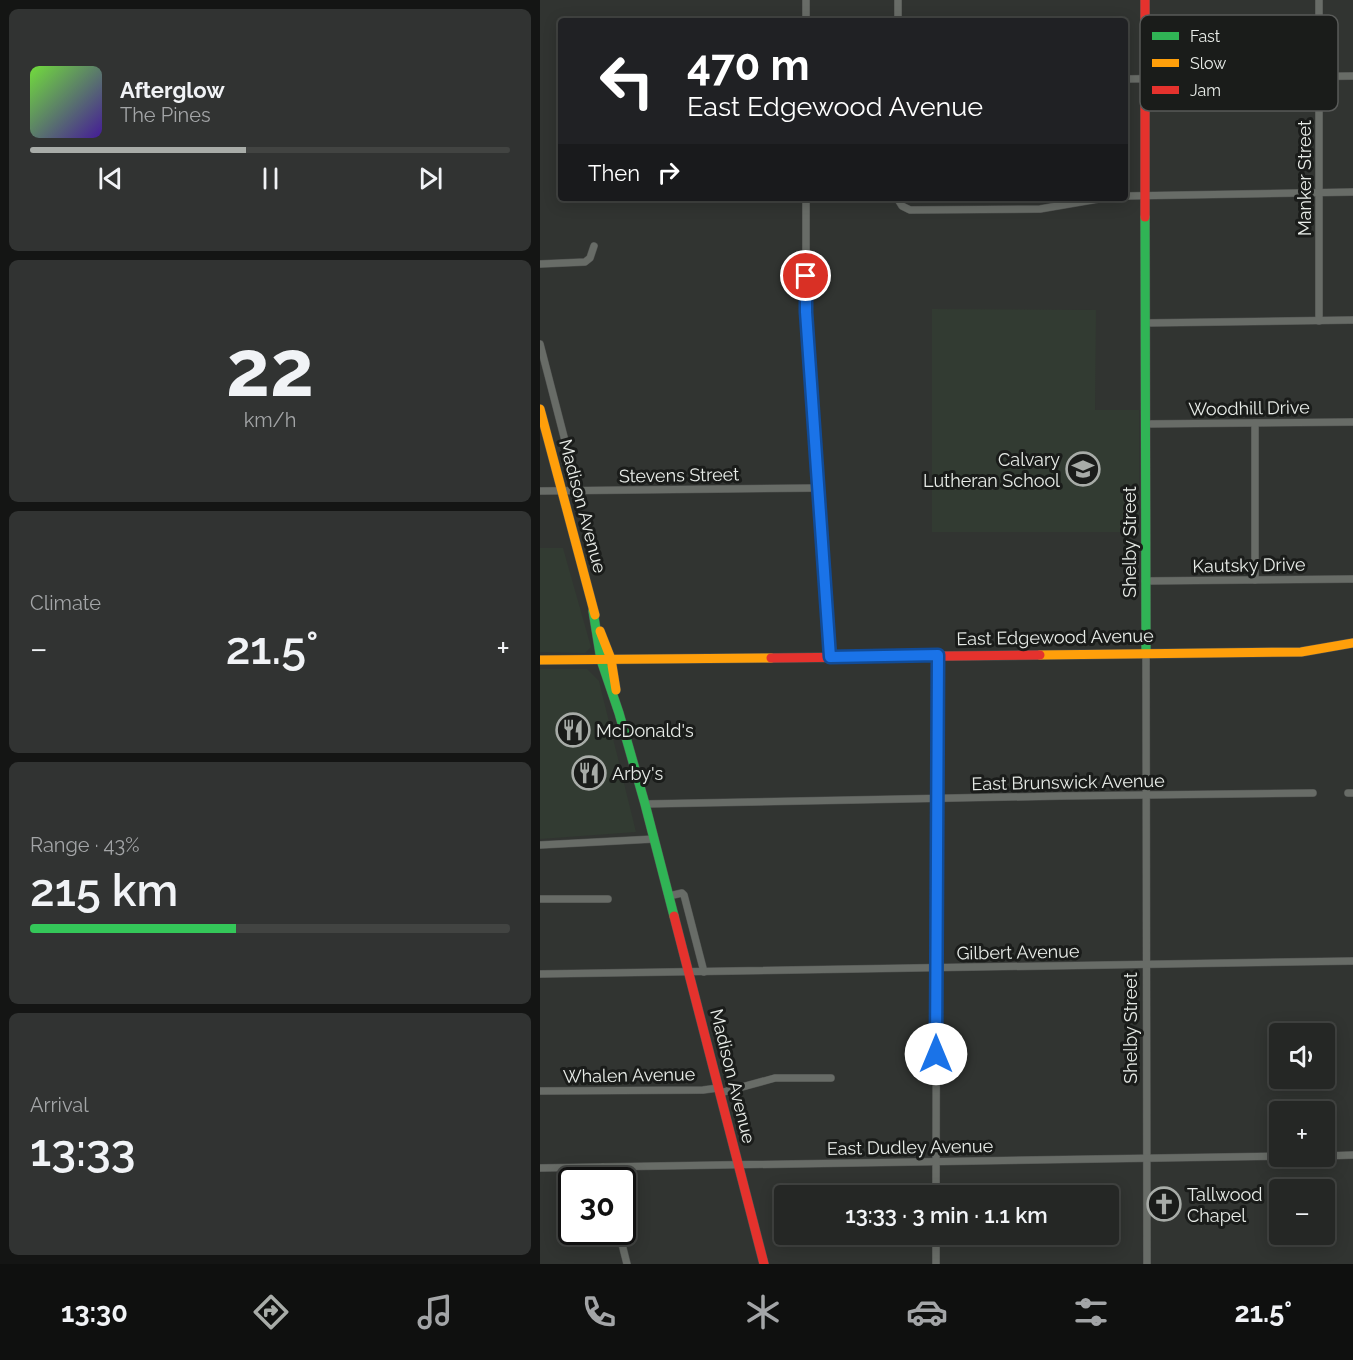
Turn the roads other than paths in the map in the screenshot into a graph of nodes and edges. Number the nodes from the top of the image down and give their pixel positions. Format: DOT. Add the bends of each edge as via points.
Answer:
graph roads {
  1 [pos="806,0"];
  2 [pos="898,0"];
  3 [pos="806,18"];
  4 [pos="898,18"];
  5 [pos="1145,111"];
  6 [pos="1319,111"];
  7 [pos="1353,192"];
  8 [pos="1319,193"];
  9 [pos="1128,196"];
  10 [pos="1146,196"];
  11 [pos="806,201"];
  12 [pos="899,201"];
  13 [pos="1088,201"];
  14 [pos="594,246"];
  15 [pos="540,264"];
  16 [pos="1353,320"];
  17 [pos="1319,321"];
  18 [pos="1145,323"];
  19 [pos="540,344"];
  20 [pos="540,409"];
  21 [pos="1353,422"];
  22 [pos="1255,423"];
  23 [pos="1145,424"];
  24 [pos="818,488"];
  25 [pos="540,491"];
  26 [pos="578,491"];
  27 [pos="561,492"];
  28 [pos="1353,579"];
  29 [pos="1255,580"];
  30 [pos="1145,581"];
  31 [pos="1353,644"];
  32 [pos="1146,652"];
  33 [pos="938,655"];
  34 [pos="830,657"];
  35 [pos="606,659"];
  36 [pos="540,660"];
  37 [pos="1313,793"];
  38 [pos="1146,795"];
  39 [pos="937,799"];
  40 [pos="645,804"];
  41 [pos="654,839"];
  42 [pos="540,845"];
  43 [pos="669,896"];
  44 [pos="540,899"];
  45 [pos="608,899"];
  46 [pos="1353,961"];
  47 [pos="1146,964"];
  48 [pos="936,968"];
  49 [pos="688,972"];
  50 [pos="704,972"];
  51 [pos="540,974"];
  52 [pos="831,1078"];
  53 [pos="719,1090"];
  54 [pos="540,1091"];
  55 [pos="1353,1155"];
  56 [pos="1269,1156"];
  57 [pos="1335,1156"];
  58 [pos="1146,1158"];
  59 [pos="936,1162"];
  60 [pos="738,1165"];
  61 [pos="603,1167"];
  62 [pos="540,1168"];
  63 [pos="558,1168"];
  64 [pos="936,1185"];
  65 [pos="622,1245"];
  66 [pos="936,1245"];
  67 [pos="627,1264"];
  68 [pos="764,1264"];
  69 [pos="936,1264"];
  70 [pos="1147,1264"];
  1 -- 3 [label="street"];
  2 -- 4 [label="street"];
  5 -- 10 [label="main road, Shelby Street"];
  6 -- 8 [label="street, Manker Street"];
  7 -- 8 [label="street"];
  8 -- 10 [label="street"];
  8 -- 17 [label="street, Manker Street"];
  9 -- 10 [label="street"];
  10 -- 18 [label="main road, Shelby Street"];
  11 -- 24 [label="street" via="806,312"];
  12 -- 13 [label="street" via="910,210 1026,210"];
  14 -- 15 [label="street" via="585,262"];
  16 -- 17 [label="street"];
  17 -- 18 [label="street"];
  18 -- 23 [label="main road, Shelby Street"];
  19 -- 26 [label="street, Madison Avenue"];
  20 -- 27 [label="main road, Madison Avenue"];
  21 -- 22 [label="street, Woodhill Drive"];
  22 -- 23 [label="street, Woodhill Drive"];
  22 -- 29 [label="street"];
  23 -- 30 [label="main road, Shelby Street"];
  24 -- 26 [label="street, Stevens Street"];
  24 -- 34 [label="street"];
  25 -- 27 [label="street, Stevens Street"];
  26 -- 27 [label="street, Stevens Street"];
  27 -- 35 [label="main road, Madison Avenue"];
  28 -- 29 [label="street, Kautsky Drive"];
  29 -- 30 [label="street, Kautsky Drive"];
  30 -- 32 [label="main road, Shelby Street"];
  31 -- 32 [label="main road, East Edgewood Avenue" via="1308,651"];
  32 -- 33 [label="main road, East Edgewood Avenue"];
  32 -- 38 [label="street, Shelby Street"];
  33 -- 34 [label="main road, East Edgewood Avenue"];
  33 -- 39 [label="street"];
  34 -- 35 [label="main road, East Edgewood Avenue"];
  35 -- 36 [label="main road, East Edgewood Avenue"];
  35 -- 40 [label="main road, Madison Avenue"];
  37 -- 38 [label="street, East Brunswick Avenue"];
  38 -- 39 [label="street, East Brunswick Avenue"];
  38 -- 47 [label="street, Shelby Street"];
  39 -- 40 [label="street, East Brunswick Avenue"];
  39 -- 48 [label="street"];
  40 -- 41 [label="main road, Madison Avenue"];
  41 -- 42 [label="street"];
  41 -- 43 [label="main road, Madison Avenue"];
  43 -- 49 [label="main road, Madison Avenue"];
  43 -- 50 [label="street" via="684,895"];
  44 -- 45 [label="street"];
  46 -- 47 [label="street, Gilbert Avenue"];
  47 -- 48 [label="street, Gilbert Avenue"];
  47 -- 58 [label="street, Shelby Street"];
  48 -- 50 [label="street, Gilbert Avenue"];
  48 -- 59 [label="street"];
  49 -- 50 [label="street, Gilbert Avenue"];
  49 -- 51 [label="street, Gilbert Avenue"];
  49 -- 53 [label="main road, Madison Avenue"];
  52 -- 53 [label="street, Whalen Avenue" via="775,1078"];
  53 -- 54 [label="street, Whalen Avenue"];
  53 -- 60 [label="main road, Madison Avenue"];
  55 -- 57 [label="street"];
  56 -- 58 [label="street, East Dudley Avenue"];
  58 -- 59 [label="street, East Dudley Avenue"];
  58 -- 70 [label="street, Shelby Street"];
  59 -- 60 [label="street, East Dudley Avenue"];
  59 -- 64 [label="street"];
  60 -- 61 [label="street, East Dudley Avenue"];
  60 -- 68 [label="main road, Madison Avenue"];
  62 -- 63 [label="street, East Dudley Avenue"];
  65 -- 67 [label="street"];
  66 -- 69 [label="street"];
}
